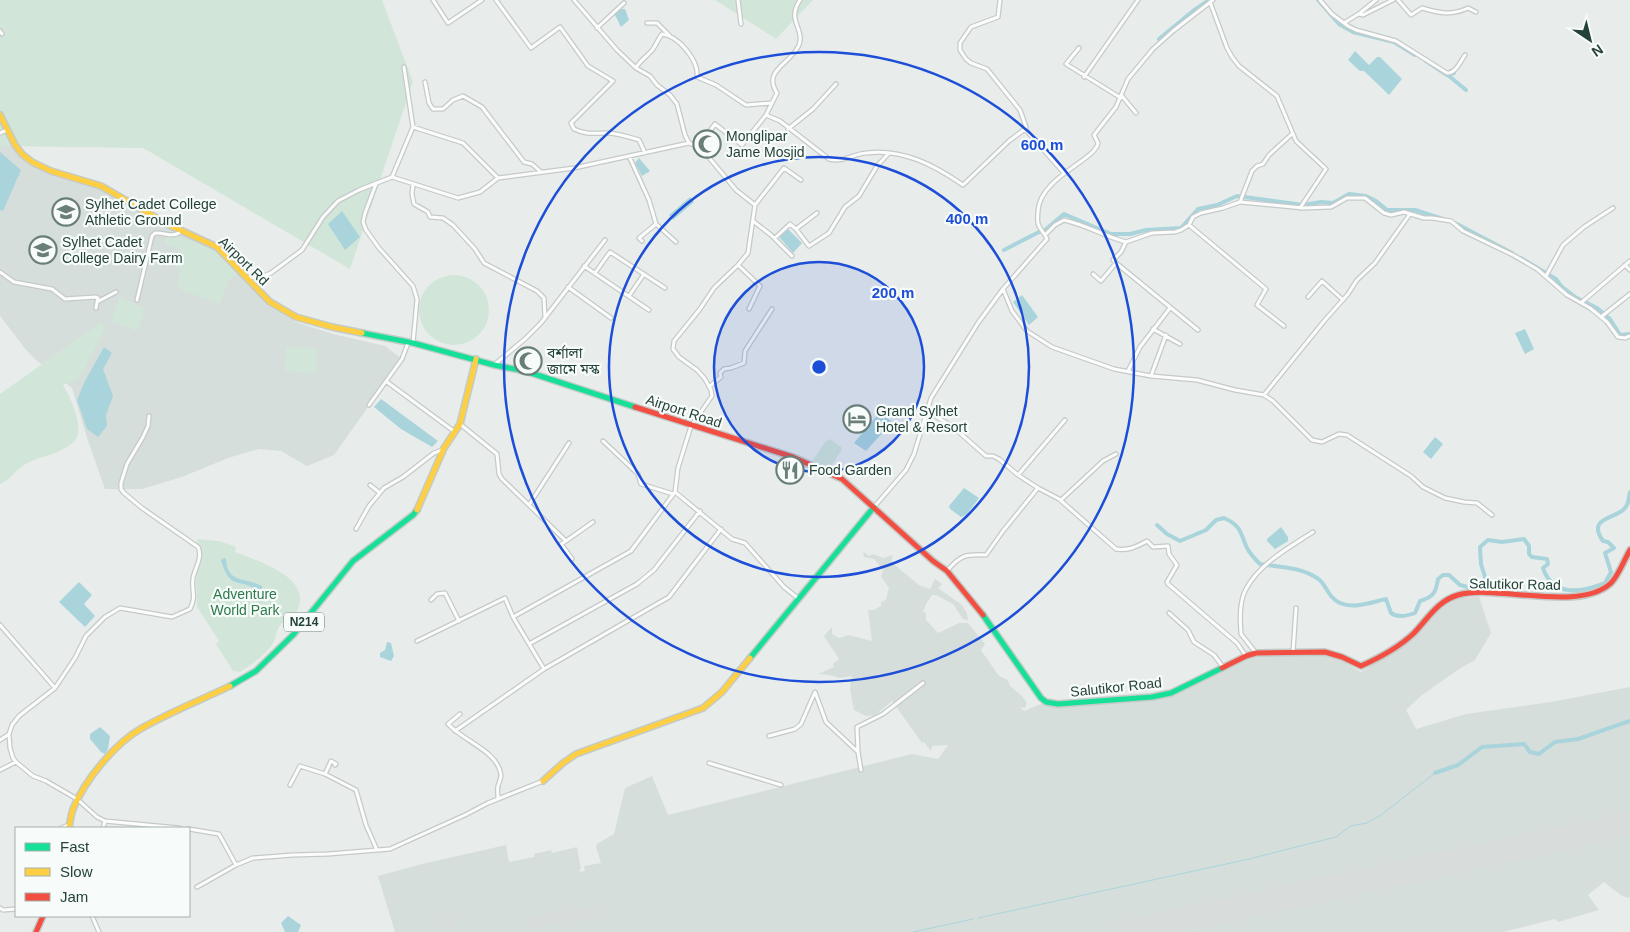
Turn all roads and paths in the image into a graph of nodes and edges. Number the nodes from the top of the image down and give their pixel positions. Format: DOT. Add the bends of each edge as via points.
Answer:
graph roads {
  1 [pos="433,0"];
  2 [pos="482,0"];
  3 [pos="496,0"];
  4 [pos="574,0"];
  5 [pos="738,0"];
  6 [pos="800,0"];
  7 [pos="1000,0"];
  8 [pos="1138,0"];
  9 [pos="1320,0"];
  10 [pos="1376,0"];
  11 [pos="1392,0"];
  12 [pos="1398,0"];
  13 [pos="1211,1"];
  14 [pos="624,3"];
  15 [pos="1476,12"];
  16 [pos="1358,14"];
  17 [pos="1344,22"];
  18 [pos="647,23"];
  19 [pos="741,24"];
  20 [pos="597,28"];
  21 [pos="669,35"];
  22 [pos="1079,48"];
  23 [pos="1465,55"];
  24 [pos="404,67"];
  25 [pos="636,68"];
  26 [pos="1084,76"];
  27 [pos="425,82"];
  28 [pos="836,84"];
  29 [pos="1121,97"];
  30 [pos="772,103"];
  31 [pos="1136,113"];
  32 [pos="0,115"];
  33 [pos="766,115"];
  34 [pos="413,127"];
  35 [pos="788,129"];
  36 [pos="1026,129"];
  37 [pos="7,130"];
  38 [pos="0,133"];
  39 [pos="1292,134"];
  40 [pos="689,143"];
  41 [pos="698,147"];
  42 [pos="645,152"];
  43 [pos="889,153"];
  44 [pos="629,156"];
  45 [pos="541,172"];
  46 [pos="1064,173"];
  47 [pos="392,178"];
  48 [pos="498,178"];
  49 [pos="801,180"];
  50 [pos="376,183"];
  51 [pos="413,184"];
  52 [pos="1240,200"];
  53 [pos="755,206"];
  54 [pos="1301,206"];
  55 [pos="1613,208"];
  56 [pos="817,213"];
  57 [pos="1410,214"];
  58 [pos="753,221"];
  59 [pos="656,224"];
  60 [pos="1189,225"];
  61 [pos="796,229"];
  62 [pos="182,231"];
  63 [pos="1046,234"];
  64 [pos="775,238"];
  65 [pos="605,240"];
  66 [pos="642,241"];
  67 [pos="676,242"];
  68 [pos="1126,242"];
  69 [pos="792,256"];
  70 [pos="1630,261"];
  71 [pos="1116,263"];
  72 [pos="738,265"];
  73 [pos="1626,265"];
  74 [pos="584,266"];
  75 [pos="1630,270"];
  76 [pos="0,272"];
  77 [pos="595,273"];
  78 [pos="644,274"];
  79 [pos="1093,274"];
  80 [pos="1546,276"];
  81 [pos="246,278"];
  82 [pos="568,287"];
  83 [pos="665,288"];
  84 [pos="1003,289"];
  85 [pos="116,292"];
  86 [pos="1630,294"];
  87 [pos="629,296"];
  88 [pos="1308,297"];
  89 [pos="137,300"];
  90 [pos="1343,300"];
  91 [pos="97,302"];
  92 [pos="1582,302"];
  93 [pos="96,308"];
  94 [pos="1170,308"];
  95 [pos="749,309"];
  96 [pos="772,309"];
  97 [pos="649,310"];
  98 [pos="1601,317"];
  99 [pos="545,318"];
  100 [pos="611,318"];
  101 [pos="1284,326"];
  102 [pos="1154,329"];
  103 [pos="1198,330"];
  104 [pos="1166,335"];
  105 [pos="1630,336"];
  106 [pos="410,343"];
  107 [pos="1180,344"];
  108 [pos="476,359"];
  109 [pos="494,365"];
  110 [pos="1128,371"];
  111 [pos="1151,376"];
  112 [pos="387,382"];
  113 [pos="709,387"];
  114 [pos="1264,395"];
  115 [pos="369,405"];
  116 [pos="927,411"];
  117 [pos="149,416"];
  118 [pos="1066,420"];
  119 [pos="460,424"];
  120 [pos="690,426"];
  121 [pos="456,432"];
  122 [pos="603,441"];
  123 [pos="569,443"];
  124 [pos="444,448"];
  125 [pos="1116,454"];
  126 [pos="1018,476"];
  127 [pos="370,485"];
  128 [pos="1038,488"];
  129 [pos="380,493"];
  130 [pos="674,493"];
  131 [pos="1061,500"];
  132 [pos="529,505"];
  133 [pos="874,507"];
  134 [pos="700,511"];
  135 [pos="1492,515"];
  136 [pos="594,522"];
  137 [pos="356,529"];
  138 [pos="721,529"];
  139 [pos="1313,532"];
  140 [pos="566,541"];
  141 [pos="1630,550"];
  142 [pos="572,559"];
  143 [pos="947,571"];
  144 [pos="799,598"];
  145 [pos="431,600"];
  146 [pos="1296,608"];
  147 [pos="1169,613"];
  148 [pos="513,618"];
  149 [pos="459,621"];
  150 [pos="0,625"];
  151 [pos="417,641"];
  152 [pos="529,644"];
  153 [pos="1293,652"];
  154 [pos="1256,653"];
  155 [pos="1246,656"];
  156 [pos="1223,667"];
  157 [pos="544,669"];
  158 [pos="923,683"];
  159 [pos="55,688"];
  160 [pos="460,714"];
  161 [pos="455,731"];
  162 [pos="9,734"];
  163 [pos="769,736"];
  164 [pos="0,740"];
  165 [pos="858,752"];
  166 [pos="16,762"];
  167 [pos="709,763"];
  168 [pos="335,765"];
  169 [pos="0,770"];
  170 [pos="861,770"];
  171 [pos="325,774"];
  172 [pos="543,781"];
  173 [pos="290,785"];
  174 [pos="782,785"];
  175 [pos="498,798"];
  176 [pos="77,799"];
  177 [pos="105,820"];
  178 [pos="69,826"];
  179 [pos="103,827"];
  180 [pos="169,827"];
  181 [pos="190,829"];
  182 [pos="377,850"];
  183 [pos="236,865"];
  184 [pos="197,887"];
  185 [pos="0,908"];
  186 [pos="15,909"];
  187 [pos="43,917"];
  188 [pos="92,917"];
  189 [pos="36,932"];
  190 [pos="99,932"];
  1 -- 2 [label="street" via="448,23"];
  3 -- 42 [label="street" via="531,48 560,27 588,66 613,81 571,123 574,129 593,135 606,133 639,140"];
  4 -- 20 [label="street"];
  5 -- 19 [label="street"];
  6 -- 30 [label="street" via="793,14 799,44 773,74 777,93"];
  7 -- 36 [label="street" via="998,17 971,27 960,43 960,50 971,63 991,73 1020,110"];
  8 -- 26 [label="street"];
  9 -- 17 [label="street"];
  10 -- 16 [label="street"];
  11 -- 16 [label="street" via="1363,16"];
  12 -- 15 [label="street" via="1411,15 1422,8 1444,14 1468,8"];
  13 -- 29 [label="street" via="1153,50 1128,79"];
  13 -- 39 [label="street" via="1232,57 1277,96"];
  14 -- 20 [label="street"];
  16 -- 17 [label="street"];
  17 -- 23 [label="street" via="1356,30 1396,41 1447,73 1455,70"];
  18 -- 21 [label="street" via="656,23"];
  20 -- 25 [label="street"];
  21 -- 25 [label="street" via="662,34"];
  21 -- 30 [label="street" via="693,58 697,77 746,104"];
  22 -- 26 [label="street" via="1066,64"];
  24 -- 34 [label="street"];
  25 -- 40 [label="street" via="650,76 677,104"];
  26 -- 29 [label="street"];
  27 -- 45 [label="street" via="433,109 443,109 464,96 482,107 524,162"];
  28 -- 35 [label="street"];
  29 -- 31 [label="street"];
  29 -- 46 [label="street" via="1094,134 1098,143 1096,150"];
  30 -- 33 [label="street"];
  32 -- 37 [label="main road, Airport Rd"];
  33 -- 35 [label="street"];
  33 -- 41 [label="street" via="742,145 715,124"];
  34 -- 47 [label="street"];
  34 -- 48 [label="street" via="463,144"];
  35 -- 43 [label="street" via="832,160 865,153"];
  36 -- 43 [label="street" via="962,185 926,162"];
  36 -- 46 [label="street"];
  37 -- 38 [label="street"];
  37 -- 62 [label="main road, Airport Rd" via="22,154 32,162 101,186"];
  39 -- 52 [label="street" via="1252,171"];
  39 -- 54 [label="street" via="1326,169"];
  40 -- 41 [label="street"];
  40 -- 42 [label="street"];
  41 -- 53 [label="street" via="736,190"];
  42 -- 44 [label="street"];
  43 -- 61 [label="street" via="829,232 810,246"];
  44 -- 45 [label="street"];
  44 -- 59 [label="street"];
  45 -- 48 [label="street"];
  46 -- 63 [label="street" via="1049,186 1038,205 1038,223"];
  47 -- 50 [label="street"];
  47 -- 51 [label="street"];
  48 -- 51 [label="street" via="480,192 458,198"];
  49 -- 53 [label="street" via="784,168"];
  50 -- 81 [label="street" via="338,201 323,217 302,250 284,264 261,277"];
  50 -- 106 [label="street" via="363,222 380,248 413,286 417,299"];
  51 -- 99 [label="street" via="414,204 428,212 430,217 443,218 453,225 484,263 537,291 544,298"];
  52 -- 54 [label="street"];
  52 -- 60 [label="street" via="1201,213 1193,217"];
  53 -- 58 [label="street"];
  54 -- 57 [label="street" via="1331,207 1355,197 1365,198 1384,213"];
  55 -- 80 [label="street" via="1563,245"];
  56 -- 61 [label="street"];
  57 -- 80 [label="street" via="1451,222"];
  57 -- 90 [label="street" via="1375,263"];
  58 -- 64 [label="street"];
  58 -- 72 [label="street" via="748,253"];
  59 -- 66 [label="street" via="639,238"];
  59 -- 67 [label="street"];
  60 -- 68 [label="street" via="1175,232 1152,233"];
  60 -- 101 [label="street" via="1266,289 1257,305"];
  61 -- 64 [label="street" via="790,224"];
  62 -- 81 [label="main road, Airport Rd" via="217,247"];
  62 -- 89 [label="street" via="174,235 158,232 152,236"];
  63 -- 68 [label="street" via="1064,220"];
  63 -- 84 [label="street" via="1047,239 1041,247"];
  64 -- 69 [label="street"];
  65 -- 74 [label="street"];
  68 -- 71 [label="street" via="1113,260"];
  70 -- 73 [label="street"];
  71 -- 79 [label="street" via="1102,281"];
  71 -- 94 [label="street"];
  72 -- 95 [label="street" via="760,286"];
  72 -- 113 [label="street" via="714,288 674,340 673,349 697,370"];
  73 -- 75 [label="street"];
  73 -- 92 [label="street"];
  74 -- 77 [label="street"];
  74 -- 82 [label="street"];
  76 -- 91 [label="street" via="14,282 52,290 65,299 96,297"];
  77 -- 78 [label="street" via="610,252"];
  77 -- 87 [label="street"];
  78 -- 83 [label="street"];
  78 -- 87 [label="street"];
  80 -- 92 [label="street" via="1567,295"];
  81 -- 106 [label="main road, Airport Rd" via="270,302 296,317"];
  82 -- 99 [label="street"];
  82 -- 100 [label="street"];
  84 -- 110 [label="street" via="1012,311 1027,331 1052,347"];
  84 -- 116 [label="street" via="940,382"];
  85 -- 91 [label="street"];
  86 -- 98 [label="street"];
  87 -- 97 [label="street"];
  88 -- 90 [label="street" via="1322,281"];
  90 -- 114 [label="street"];
  91 -- 93 [label="street"];
  92 -- 98 [label="street"];
  94 -- 102 [label="street"];
  94 -- 103 [label="street"];
  96 -- 113 [label="street" via="745,351 744,363 724,369 721,377"];
  98 -- 105 [label="street" via="1618,338"];
  99 -- 109 [label="street"];
  102 -- 104 [label="street"];
  102 -- 110 [label="street"];
  104 -- 107 [label="street"];
  104 -- 111 [label="street"];
  106 -- 108 [label="main road, Airport Rd"];
  106 -- 112 [label="street"];
  108 -- 109 [label="main road, Airport Road"];
  108 -- 119 [label="main road, N214"];
  109 -- 120 [label="main road, Airport Road" via="543,377"];
  110 -- 111 [label="street"];
  111 -- 114 [label="street" via="1198,380"];
  112 -- 115 [label="street"];
  112 -- 121 [label="street"];
  113 -- 120 [label="street" via="712,396"];
  114 -- 135 [label="street" via="1312,440 1322,442 1339,434 1346,435 1423,487 1445,498 1477,503"];
  116 -- 126 [label="street" via="953,427 986,456 999,459"];
  116 -- 133 [label="street" via="906,470"];
  117 -- 159 [label="street" via="144,436 127,464 121,489 200,550 193,577 194,602 190,609 172,617 120,608 105,617 86,636 76,658"];
  118 -- 126 [label="street"];
  119 -- 121 [label="main road, N214"];
  119 -- 132 [label="street" via="497,454 502,479"];
  120 -- 130 [label="street"];
  120 -- 133 [label="main road, Airport Road" via="779,452 828,472 842,479"];
  121 -- 124 [label="main road, N214"];
  122 -- 130 [label="street" via="638,474 641,484"];
  123 -- 132 [label="street"];
  124 -- 129 [label="street"];
  124 -- 176 [label="main road, N214" via="418,509 353,562 278,651 256,671 232,686 135,732 102,763"];
  125 -- 131 [label="street" via="1103,461"];
  126 -- 128 [label="street"];
  127 -- 129 [label="street"];
  128 -- 131 [label="street"];
  128 -- 143 [label="street" via="986,555 963,556"];
  129 -- 137 [label="street"];
  130 -- 134 [label="street"];
  130 -- 148 [label="street" via="631,551"];
  131 -- 155 [label="street" via="1116,549 1132,548 1147,541 1153,547 1168,546 1169,554 1177,565 1168,584 1232,639"];
  132 -- 140 [label="street"];
  133 -- 143 [label="main road, Salutikor Road"];
  133 -- 144 [label="main road"];
  134 -- 138 [label="street"];
  134 -- 152 [label="street" via="654,570 637,584"];
  136 -- 140 [label="street"];
  138 -- 144 [label="street" via="732,539 745,543 784,587"];
  138 -- 157 [label="street" via="669,597"];
  139 -- 154 [label="street" via="1260,568 1245,590 1241,634"];
  140 -- 142 [label="street" via="561,544"];
  141 -- 153 [label="main road, Salutikor Road" via="1614,582 1588,594 1457,594 1441,602 1404,641 1361,666 1325,652"];
  143 -- 156 [label="main road, Salutikor Road" via="1046,702 1058,704 1161,695"];
  144 -- 172 [label="main road" via="722,692 703,708 576,754"];
  145 -- 149 [label="street" via="437,594 446,593"];
  146 -- 153 [label="street"];
  147 -- 156 [label="street" via="1188,630 1194,642 1214,655"];
  148 -- 149 [label="street" via="505,598"];
  148 -- 152 [label="street"];
  149 -- 151 [label="street"];
  150 -- 159 [label="street"];
  152 -- 157 [label="street"];
  153 -- 154 [label="main road, Salutikor Road"];
  154 -- 155 [label="main road, Salutikor Road"];
  155 -- 156 [label="main road, Salutikor Road"];
  157 -- 161 [label="street"];
  158 -- 165 [label="street" via="883,714 858,726"];
  159 -- 162 [label="street" via="19,716"];
  160 -- 161 [label="street" via="448,724"];
  161 -- 175 [label="street" via="494,757 501,777"];
  162 -- 164 [label="street"];
  162 -- 166 [label="street"];
  163 -- 165 [label="street" via="795,729 801,724 815,692 826,722"];
  165 -- 170 [label="street"];
  166 -- 169 [label="street"];
  166 -- 176 [label="street" via="33,776"];
  167 -- 174 [label="street"];
  168 -- 171 [label="street" via="330,761"];
  171 -- 173 [label="street" via="300,766"];
  171 -- 182 [label="street" via="356,790"];
  172 -- 175 [label="street"];
  175 -- 182 [label="street" via="398,846"];
  176 -- 177 [label="street"];
  176 -- 178 [label="main road, N214"];
  177 -- 179 [label="street"];
  177 -- 180 [label="street"];
  181 -- 183 [label="street" via="219,834"];
  182 -- 183 [label="street" via="253,858"];
  183 -- 184 [label="street"];
  185 -- 186 [label="street"];
  187 -- 189 [label="main road"];
  188 -- 190 [label="street"];
}
